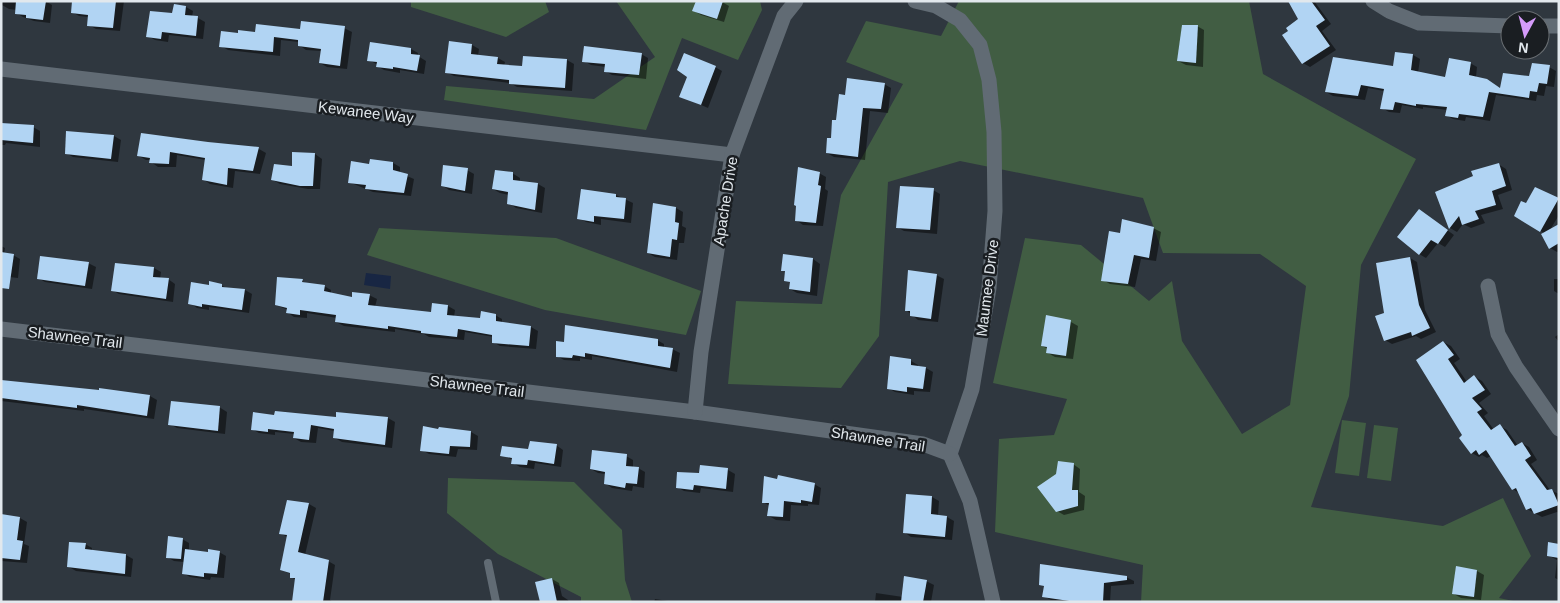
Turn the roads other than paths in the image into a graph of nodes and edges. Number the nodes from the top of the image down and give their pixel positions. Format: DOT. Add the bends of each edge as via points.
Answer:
graph roads {
  1 [pos="796,1"];
  2 [pos="915,1"];
  3 [pos="1373,1"];
  4 [pos="1500,26"];
  5 [pos="1,69"];
  6 [pos="732,156"];
  7 [pos="1488,286"];
  8 [pos="1,328"];
  9 [pos="695,412"];
  10 [pos="1559,428"];
  11 [pos="950,454"];
  12 [pos="488,564"];
  13 [pos="496,602"];
  14 [pos="993,602"];
  1 -- 6 [label="street, Apache Drive" via="784,16"];
  2 -- 11 [label="street, Maumee Drive" via="936,6 960,20 980,45 989,80 994,132 995,211 988,288 972,389"];
  3 -- 4 [label="street" via="1420,23"];
  5 -- 6 [label="street, Kewanee Way"];
  6 -- 9 [label="street, Apache Drive"];
  7 -- 10 [label="street" via="1498,334 1516,367"];
  8 -- 9 [label="street, Shawnee Trail"];
  9 -- 11 [label="street, Shawnee Trail" via="923,444"];
  11 -- 14 [label="street" via="970,501"];
  12 -- 13 [label="lane"];
}
